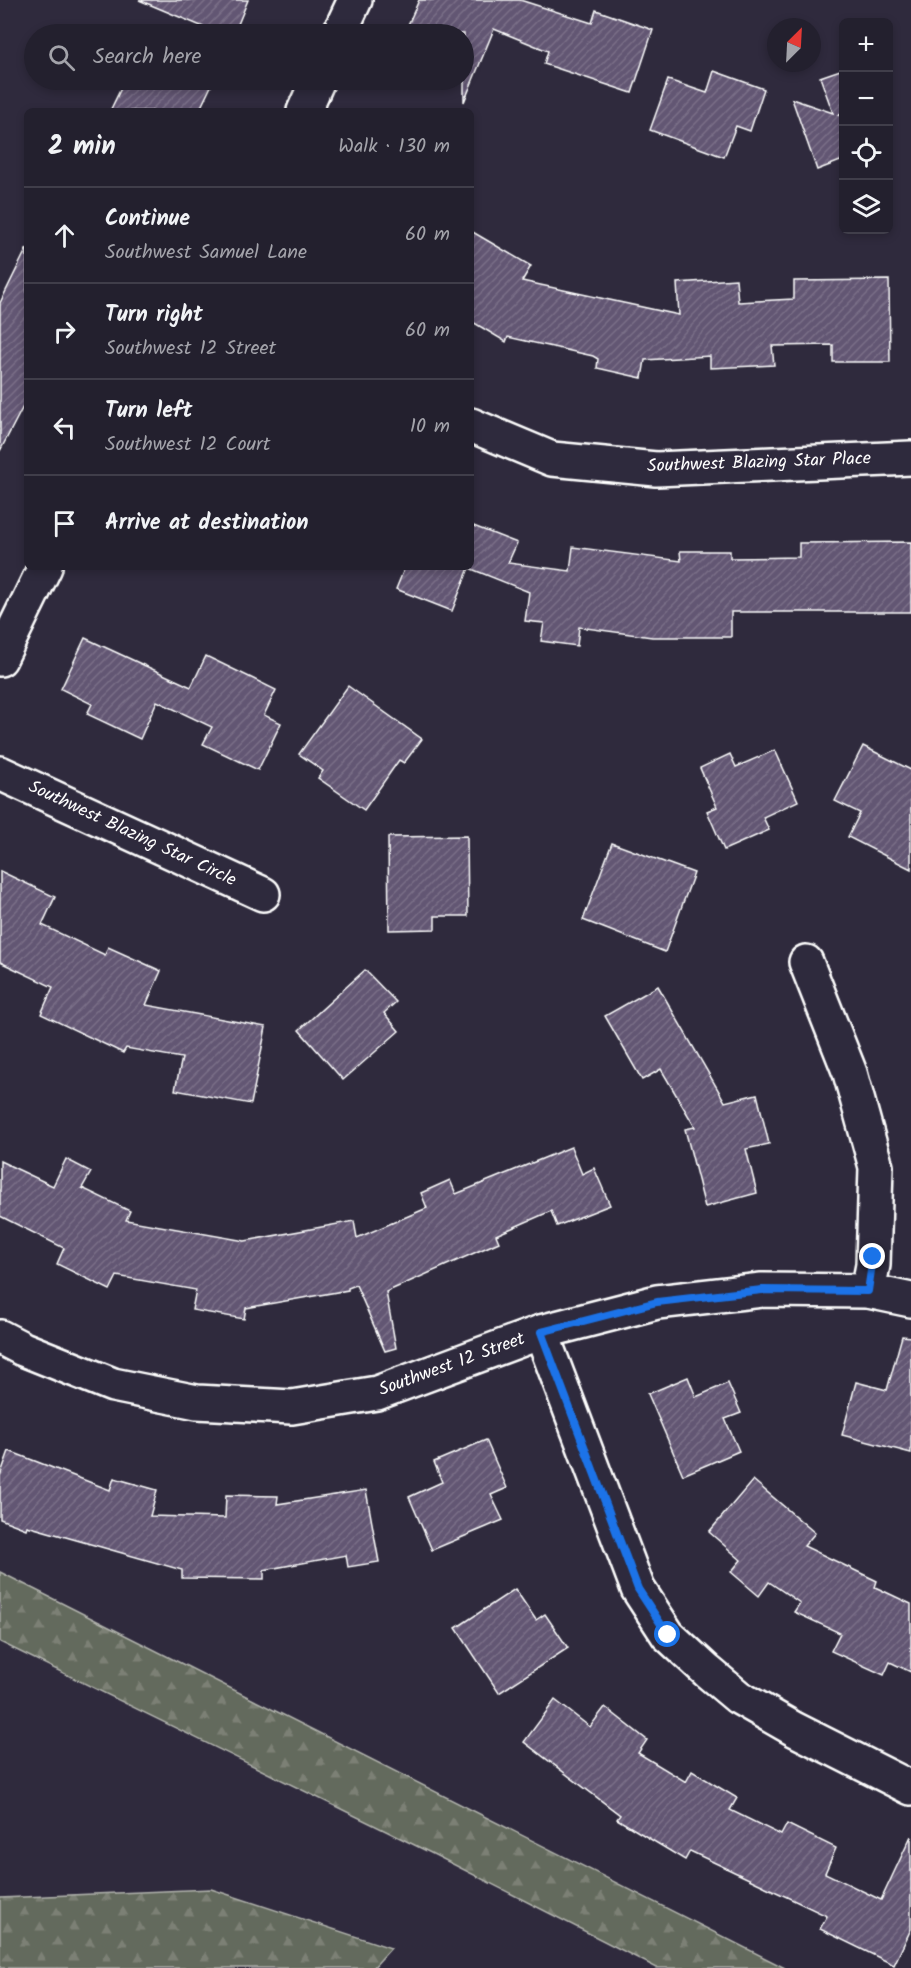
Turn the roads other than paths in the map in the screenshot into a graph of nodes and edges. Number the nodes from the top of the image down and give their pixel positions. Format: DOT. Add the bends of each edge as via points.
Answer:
graph roads {
  1 [pos="354,0"];
  2 [pos="343,24"];
  3 [pos="313,90"];
  4 [pos="305,108"];
  5 [pos="474,426"];
  6 [pos="911,458"];
  7 [pos="44,570"];
  8 [pos="0,659"];
  9 [pos="0,773"];
  10 [pos="263,894"];
  11 [pos="806,962"];
  12 [pos="868,1291"];
  13 [pos="911,1300"];
  14 [pos="541,1332"];
  15 [pos="0,1337"];
  16 [pos="911,1788"];
  1 -- 2 [label="street"];
  3 -- 4 [label="street"];
  5 -- 6 [label="street, Southwest Blazing Star Place" via="552,459 656,468"];
  7 -- 8 [label="street"];
  9 -- 10 [label="street, Southwest Blazing Star Circle"];
  11 -- 12 [label="street" via="850,1073 876,1167 873,1265"];
  12 -- 13 [label="street, Southwest 12 Street"];
  12 -- 14 [label="street, Southwest 12 Street" via="762,1290 657,1302"];
  14 -- 15 [label="street, Southwest 12 Street" via="377,1393 292,1407 197,1402 113,1385"];
  14 -- 16 [label="street" via="638,1589 668,1635 738,1697"];
}
